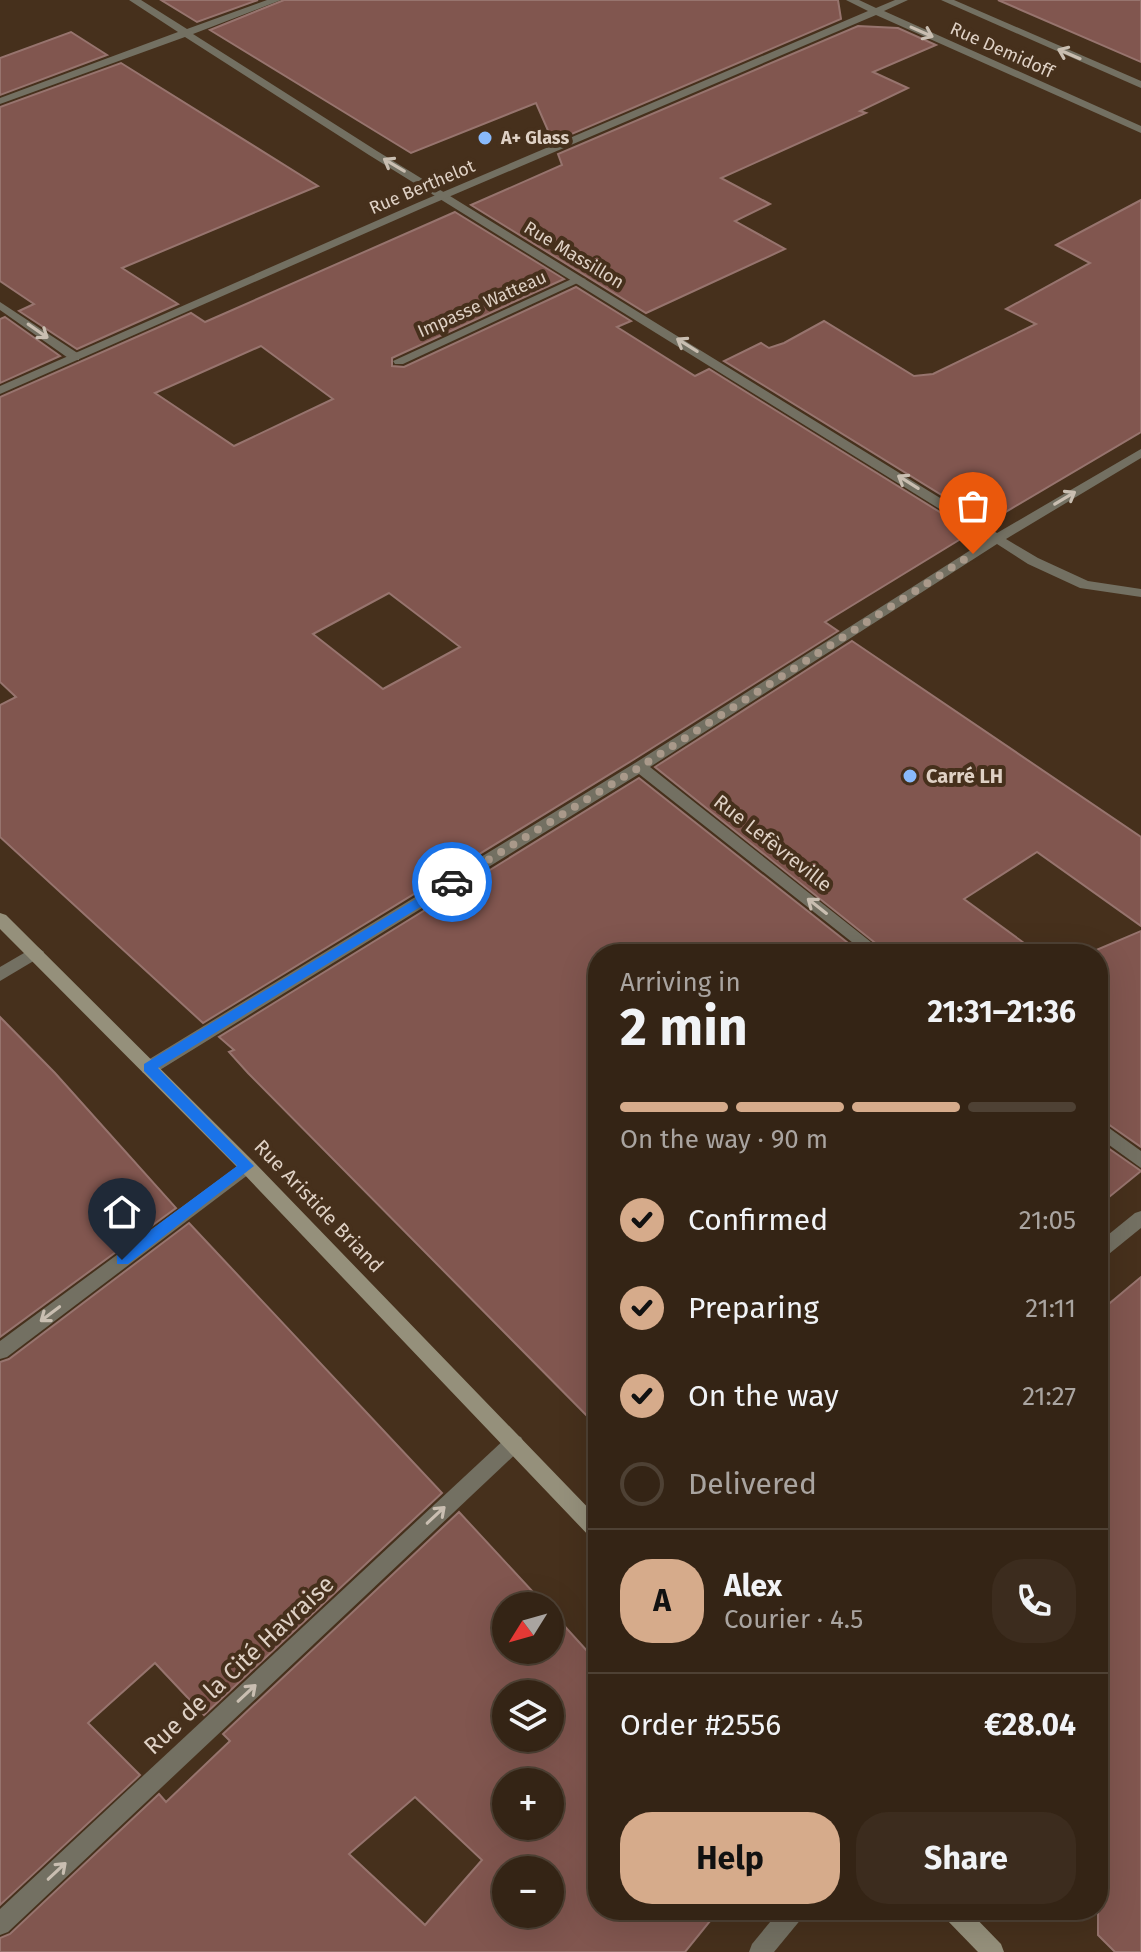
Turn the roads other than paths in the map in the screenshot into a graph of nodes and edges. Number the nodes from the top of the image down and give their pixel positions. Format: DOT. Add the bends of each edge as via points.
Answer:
graph roads {
  1 [pos="134,0"];
  2 [pos="276,0"];
  3 [pos="851,0"];
  4 [pos="903,0"];
  5 [pos="946,0"];
  6 [pos="876,12"];
  7 [pos="186,33"];
  8 [pos="1141,85"];
  9 [pos="0,101"];
  10 [pos="1141,130"];
  11 [pos="446,196"];
  12 [pos="580,279"];
  13 [pos="0,305"];
  14 [pos="75,357"];
  15 [pos="399,361"];
  16 [pos="0,390"];
  17 [pos="1141,453"];
  18 [pos="998,538"];
  19 [pos="1141,593"];
  20 [pos="640,767"];
  21 [pos="0,919"];
  22 [pos="865,944"];
  23 [pos="36,952"];
  24 [pos="0,975"];
  25 [pos="149,1068"];
  26 [pos="1108,1135"];
  27 [pos="1141,1161"];
  28 [pos="247,1166"];
  29 [pos="1141,1218"];
  30 [pos="1108,1245"];
  31 [pos="0,1351"];
  32 [pos="514,1443"];
  33 [pos="588,1521"];
  34 [pos="786,1920"];
  35 [pos="963,1920"];
  36 [pos="0,1924"];
  37 [pos="760,1952"];
  38 [pos="993,1952"];
  1 -- 7 [label="street, Rue Massillon"];
  2 -- 7 [label="street"];
  3 -- 6 [label="street, Rue Demidoff"];
  4 -- 6 [label="street, Rue Berthelot"];
  8 -- 5 [label="street, one-way"];
  6 -- 10 [label="street, Rue Demidoff, one-way"];
  6 -- 11 [label="street, Rue Berthelot"];
  7 -- 9 [label="street"];
  11 -- 7 [label="street, Rue Massillon, one-way"];
  11 -- 12 [label="street, Rue Massillon"];
  11 -- 14 [label="street, Rue Berthelot"];
  12 -- 15 [label="street, Impasse Watteau"];
  18 -- 12 [label="street, Rue Massillon, one-way"];
  13 -- 14 [label="street, one-way"];
  14 -- 16 [label="street, Rue Berthelot"];
  18 -- 17 [label="street, one-way"];
  18 -- 19 [label="street, Rue Massillon" via="1085,585"];
  18 -- 20 [label="street"];
  22 -- 20 [label="street, Rue Lefèvreville, one-way"];
  20 -- 25 [label="street"];
  21 -- 23 [label="main road, Rue Aristide Briand"];
  23 -- 24 [label="street"];
  23 -- 25 [label="main road, Rue Aristide Briand"];
  25 -- 28 [label="main road, Rue Aristide Briand"];
  26 -- 27 [label="street"];
  28 -- 31 [label="street, one-way"];
  28 -- 32 [label="main road, Rue Aristide Briand"];
  29 -- 30 [label="street"];
  32 -- 33 [label="main road, Rue Aristide Briand"];
  36 -- 32 [label="street, Rue de la Cité Havraise, one-way"];
  34 -- 37 [label="street"];
  35 -- 38 [label="main road"];
}
